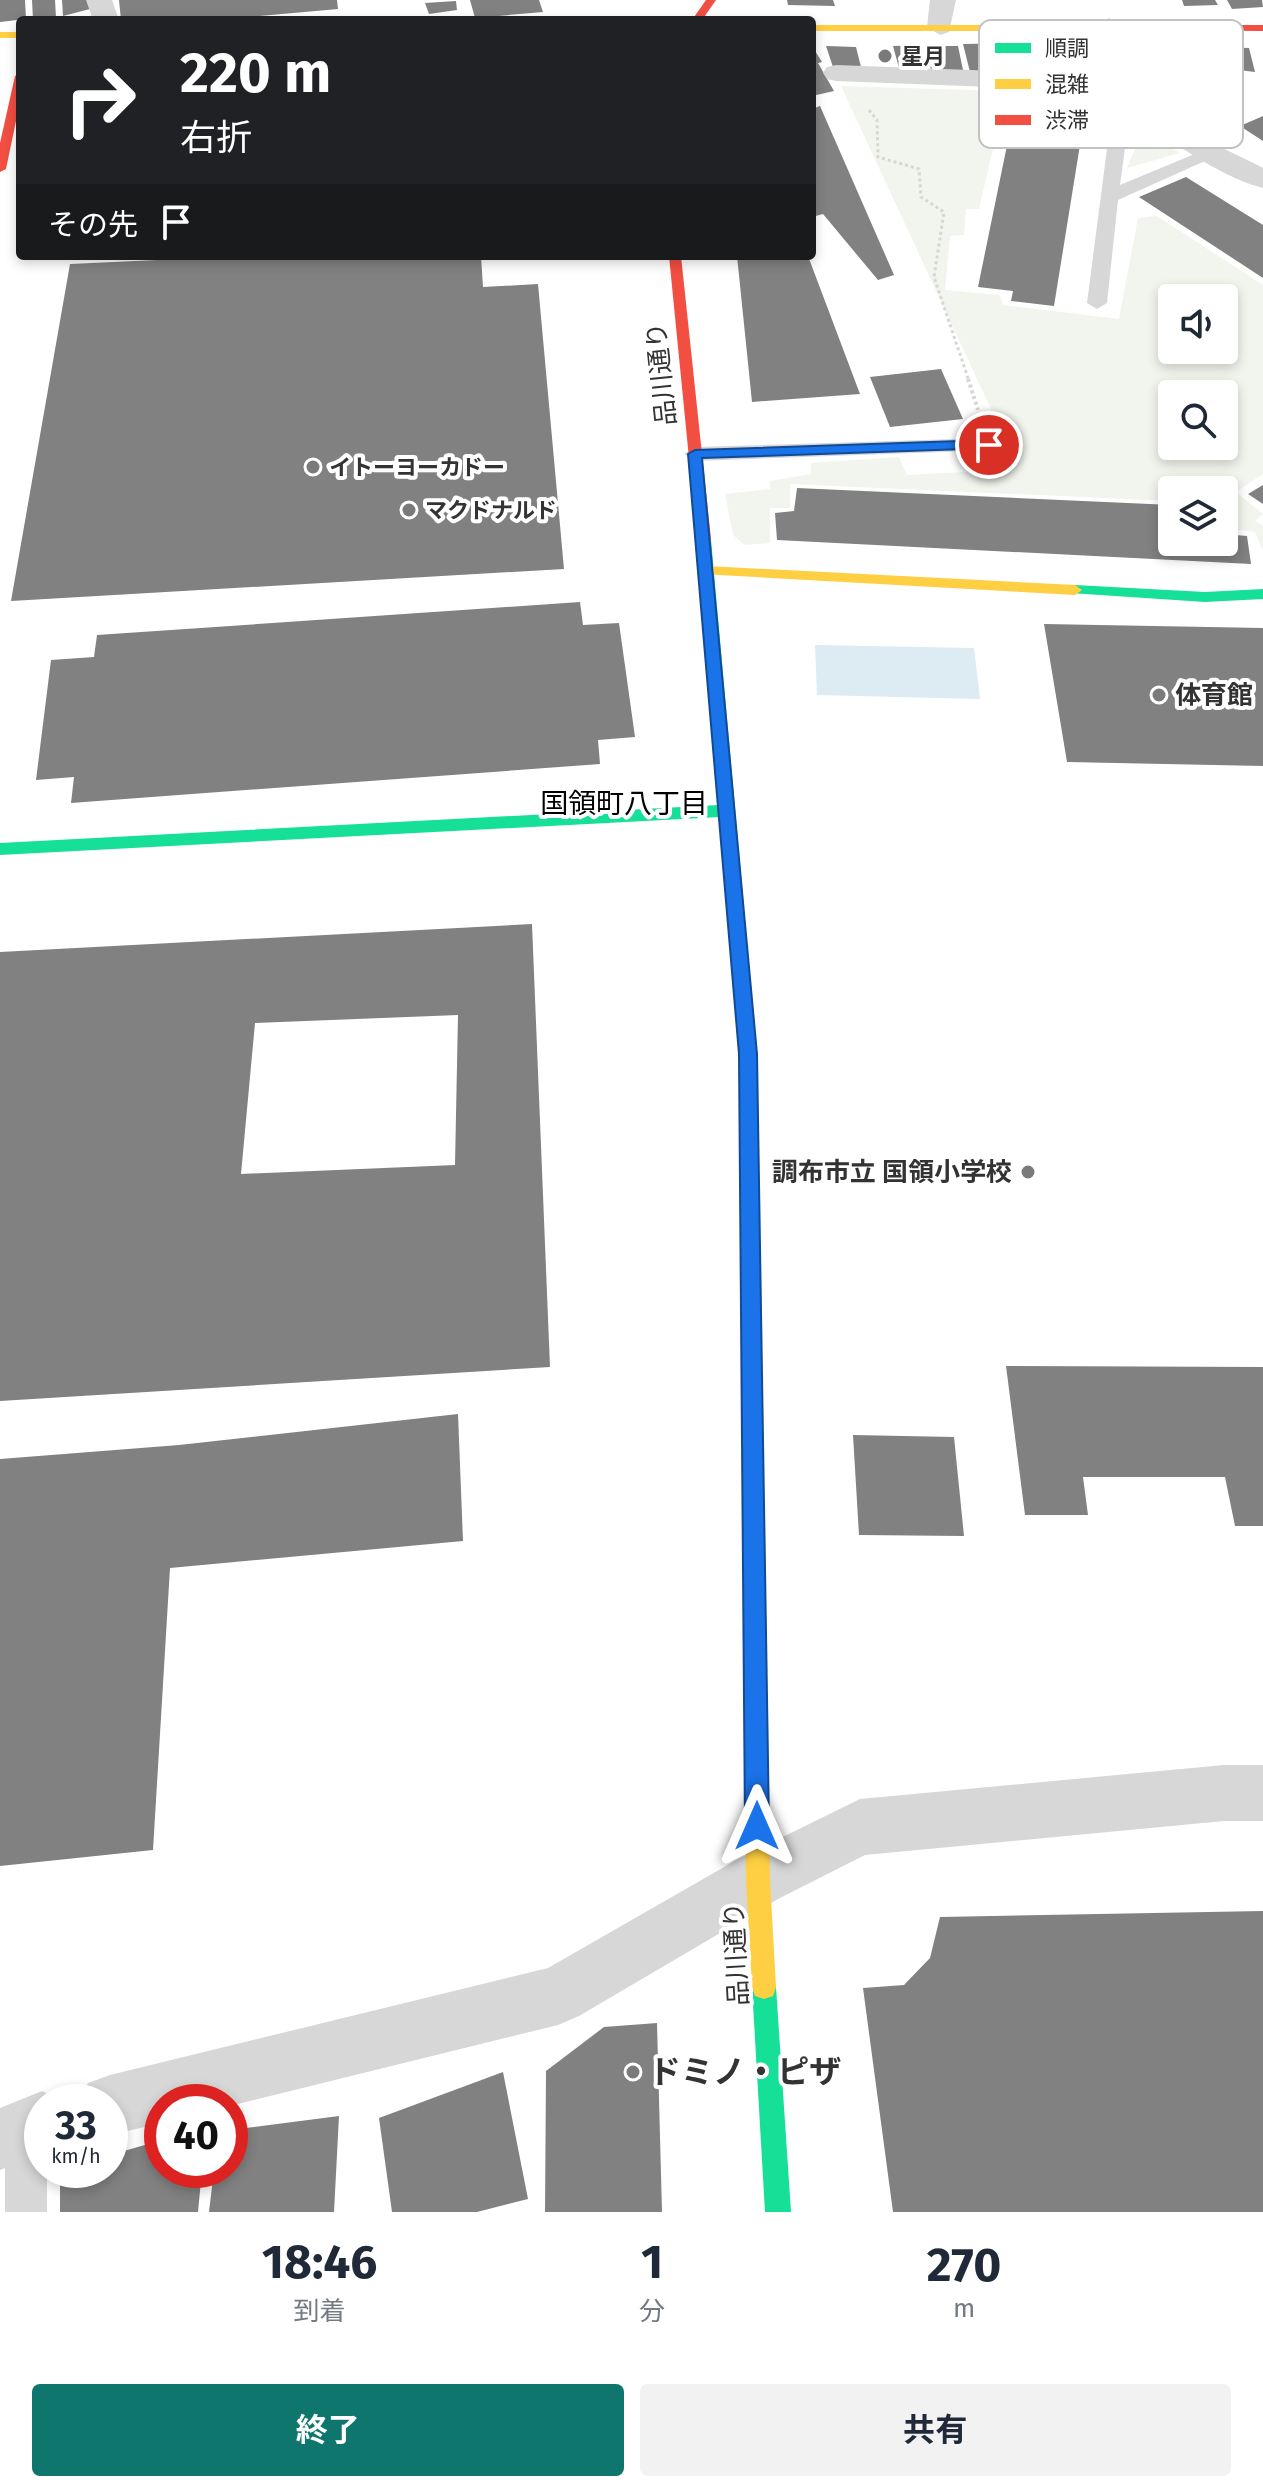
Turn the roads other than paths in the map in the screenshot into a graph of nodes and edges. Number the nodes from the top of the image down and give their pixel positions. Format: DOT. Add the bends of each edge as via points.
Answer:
graph roads {
  1 [pos="943,0"];
  2 [pos="940,27"];
  3 [pos="979,27"];
  4 [pos="816,28"];
  5 [pos="1243,28"];
  6 [pos="1263,28"];
  7 [pos="836,73"];
  8 [pos="979,78"];
  9 [pos="16,104"];
  10 [pos="1116,148"];
  11 [pos="1208,148"];
  12 [pos="1216,152"];
  13 [pos="0,169"];
  14 [pos="1263,180"];
  15 [pos="1109,197"];
  16 [pos="675,260"];
  17 [pos="1097,303"];
  18 [pos="989,445"];
  19 [pos="695,454"];
  20 [pos="707,571"];
  21 [pos="1263,594"];
  22 [pos="727,811"];
  23 [pos="0,849"];
  24 [pos="1263,1793"];
  25 [pos="758,1879"];
  26 [pos="128,2101"];
  27 [pos="23,2129"];
  28 [pos="26,2212"];
  29 [pos="778,2212"];
  1 -- 2 [label="street"];
  2 -- 3 [label="street"];
  2 -- 4 [label="street"];
  5 -- 6 [label="street"];
  7 -- 8 [label="street"];
  9 -- 13 [label="street"];
  10 -- 15 [label="lane"];
  11 -- 12 [label="street"];
  12 -- 14 [label="street"];
  12 -- 15 [label="lane"];
  15 -- 17 [label="lane"];
  16 -- 19 [label="street, 品川通り"];
  18 -- 19 [label="lane"];
  19 -- 20 [label="street, 品川通り"];
  20 -- 21 [label="street" via="1205,597"];
  20 -- 22 [label="street, 品川通り"];
  22 -- 23 [label="street"];
  22 -- 25 [label="street, 品川通り" via="748,1054"];
  24 -- 25 [label="street" via="860,1827"];
  25 -- 26 [label="street" via="558,1995"];
  25 -- 29 [label="street, 品川通り"];
  27 -- 28 [label="lane"];
}
